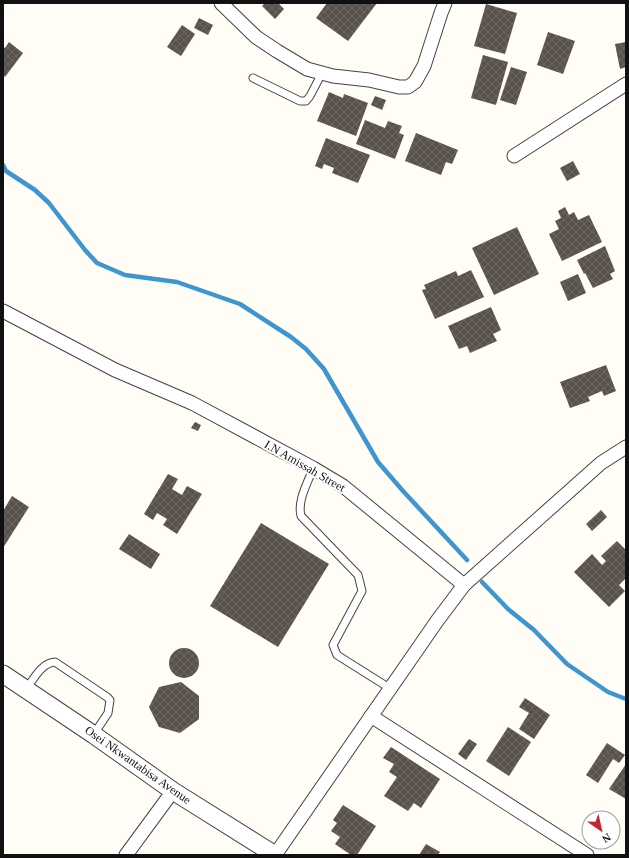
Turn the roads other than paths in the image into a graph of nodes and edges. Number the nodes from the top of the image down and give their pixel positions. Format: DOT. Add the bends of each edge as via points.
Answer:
graph roads {
  1 [pos="221,3"];
  2 [pos="445,3"];
  3 [pos="322,73"];
  4 [pos="253,78"];
  5 [pos="626,84"];
  6 [pos="514,156"];
  7 [pos="4,314"];
  8 [pos="626,446"];
  9 [pos="313,468"];
  10 [pos="464,585"];
  11 [pos="3,674"];
  12 [pos="26,689"];
  13 [pos="391,689"];
  14 [pos="371,716"];
  15 [pos="94,735"];
  16 [pos="173,791"];
  17 [pos="126,855"];
  18 [pos="275,855"];
  19 [pos="587,855"];
  1 -- 3 [label="street" via="256,37 307,69"];
  2 -- 3 [label="street" via="424,66 415,82 408,87"];
  3 -- 4 [label="lane" via="310,96 300,101"];
  5 -- 6 [label="street"];
  7 -- 9 [label="street, I.N Amissah Street" via="115,370 192,403"];
  8 -- 10 [label="street" via="601,463"];
  9 -- 10 [label="street, I.N Amissah Street" via="343,486"];
  9 -- 13 [label="lane" via="302,499 301,516 358,575 362,591 333,645 334,651"];
  10 -- 13 [label="street"];
  11 -- 12 [label="street, Osei Nkwantabisa Avenue"];
  12 -- 15 [label="street, Osei Nkwantabisa Avenue"];
  12 -- 15 [label="lane" via="42,667 49,662 62,666 110,700 108,713"];
  13 -- 14 [label="street"];
  14 -- 18 [label="street"];
  14 -- 19 [label="street"];
  15 -- 16 [label="street, Osei Nkwantabisa Avenue"];
  16 -- 17 [label="street"];
  16 -- 18 [label="street, Osei Nkwantabisa Avenue"];
}
